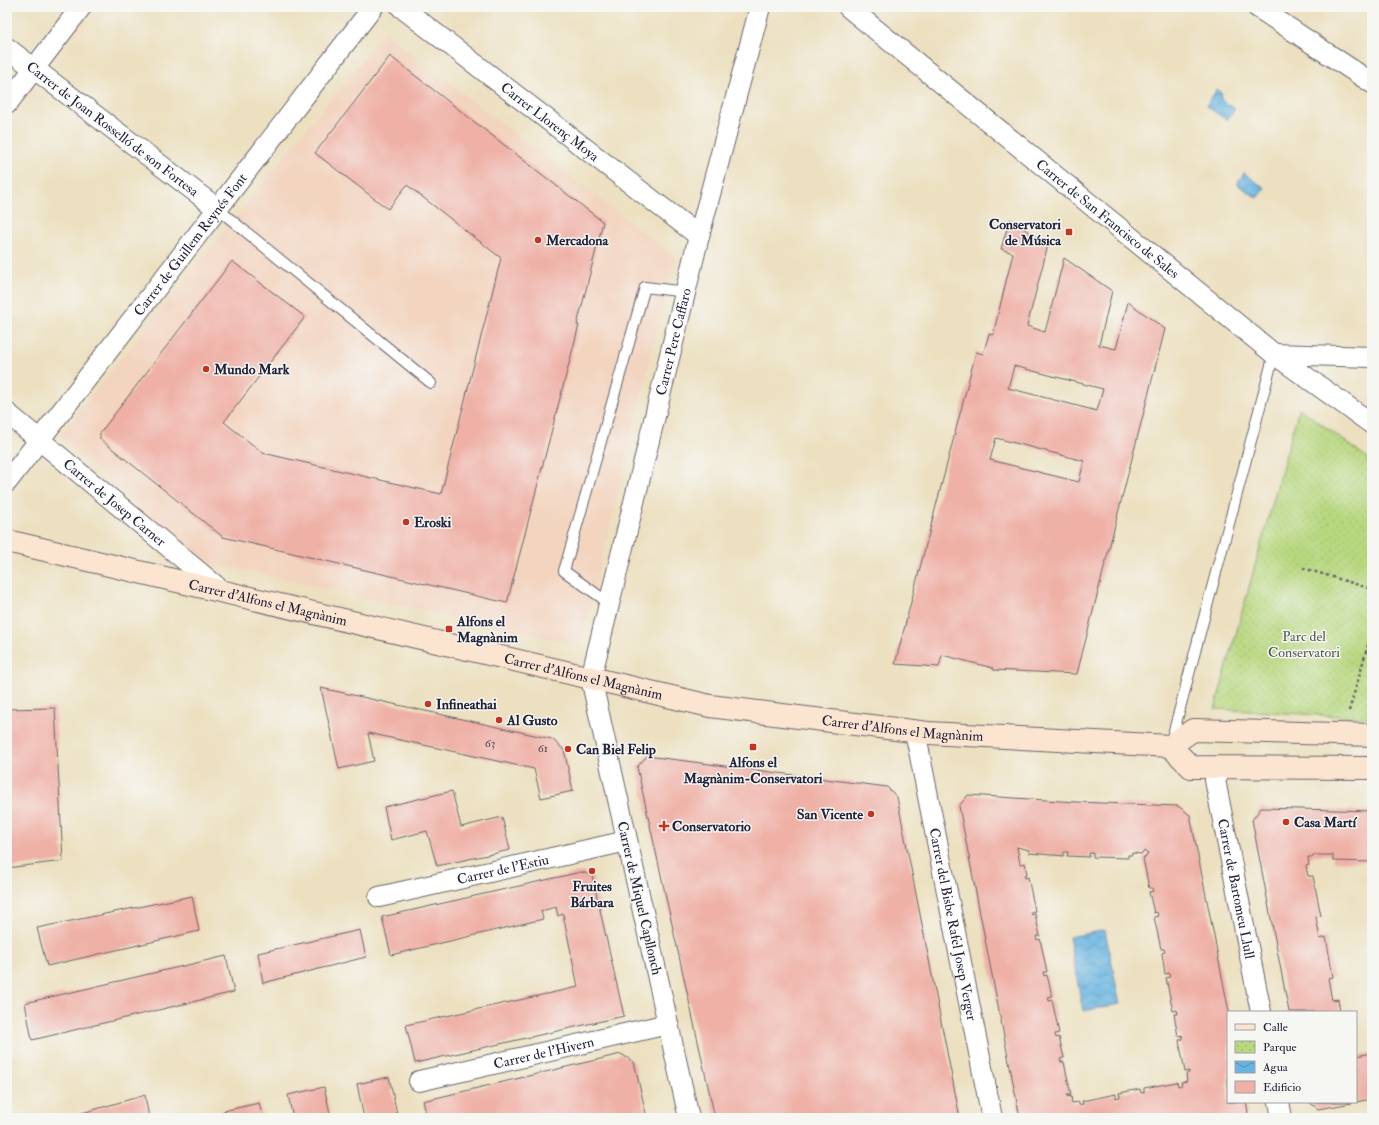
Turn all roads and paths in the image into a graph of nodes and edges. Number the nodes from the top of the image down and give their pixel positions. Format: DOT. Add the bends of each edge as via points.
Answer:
graph roads {
  1 [pos="81,7"];
  2 [pos="373,7"];
  3 [pos="401,7"];
  4 [pos="760,7"];
  5 [pos="848,7"];
  6 [pos="1257,7"];
  7 [pos="7,48"];
  8 [pos="34,70"];
  9 [pos="1372,83"];
  10 [pos="7,104"];
  11 [pos="218,209"];
  12 [pos="699,236"];
  13 [pos="686,292"];
  14 [pos="1274,354"];
  15 [pos="1372,357"];
  16 [pos="431,383"];
  17 [pos="7,413"];
  18 [pos="1372,424"];
  19 [pos="40,439"];
  20 [pos="7,482"];
  21 [pos="7,541"];
  22 [pos="1303,568"];
  23 [pos="1372,589"];
  24 [pos="222,591"];
  25 [pos="609,603"];
  26 [pos="1372,631"];
  27 [pos="591,678"];
  28 [pos="915,731"];
  29 [pos="1342,734"];
  30 [pos="1372,735"];
  31 [pos="1170,746"];
  32 [pos="1223,767"];
  33 [pos="1372,768"];
  34 [pos="627,841"];
  35 [pos="379,897"];
  36 [pos="1261,1011"];
  37 [pos="668,1024"];
  38 [pos="419,1081"];
  39 [pos="1279,1103"];
  40 [pos="689,1118"];
  41 [pos="992,1118"];
  42 [pos="1282,1118"];
  1 -- 8 [label="street"];
  2 -- 11 [label="street, Carrer de Guillem Reynés Font"];
  3 -- 12 [label="street, Carrer Llorenç Moya"];
  4 -- 12 [label="street, Carrer Pere Caffaro"];
  5 -- 14 [label="street, Carrer de San Francisco de Sales"];
  6 -- 9 [label="street"];
  7 -- 8 [label="street, Carrer de Joan Rosselló de son Fortesa"];
  8 -- 10 [label="street"];
  8 -- 11 [label="street, Carrer de Joan Rosselló de son Fortesa"];
  11 -- 16 [label="lane"];
  11 -- 19 [label="street, Carrer de Guillem Reynés Font"];
  12 -- 13 [label="street, Carrer Pere Caffaro"];
  13 -- 25 [label="street, Carrer Pere Caffaro"];
  13 -- 25 [label="lane" via="646,287 564,571"];
  14 -- 15 [label="street"];
  14 -- 18 [label="street, Carrer de San Francisco de Sales"];
  14 -- 31 [label="lane"];
  17 -- 19 [label="street, Carrer de Josep Carner"];
  19 -- 20 [label="street, Carrer de Guillem Reynés Font"];
  19 -- 24 [label="street, Carrer de Josep Carner"];
  21 -- 24 [label="main road, Carrer d'Alfons el Magnànim"];
  22 -- 23 [label="path"];
  24 -- 27 [label="main road, Carrer d'Alfons el Magnànim"];
  25 -- 27 [label="street, Carrer Pere Caffaro"];
  26 -- 29 [label="path"];
  27 -- 28 [label="main road, Carrer d'Alfons el Magnànim" via="710,706"];
  27 -- 34 [label="street, Carrer de Miquel Capllonch"];
  28 -- 31 [label="main road, Carrer d'Alfons el Magnànim"];
  28 -- 41 [label="street, Carrer del Bisbe Rafel Josep Verger"];
  29 -- 30 [label="main road"];
  29 -- 31 [label="main road" via="1193,730"];
  31 -- 32 [label="main road" via="1191,767"];
  32 -- 33 [label="main road"];
  32 -- 36 [label="street, Carrer de Bartomeu Llull" via="1215,780"];
  34 -- 35 [label="street, Carrer de l'Estiu"];
  34 -- 37 [label="street, Carrer de Miquel Capllonch"];
  37 -- 38 [label="street, Carrer de l'Hivern"];
  37 -- 40 [label="street, Carrer de Miquel Capllonch"];
  39 -- 42 [label="street"];
}
